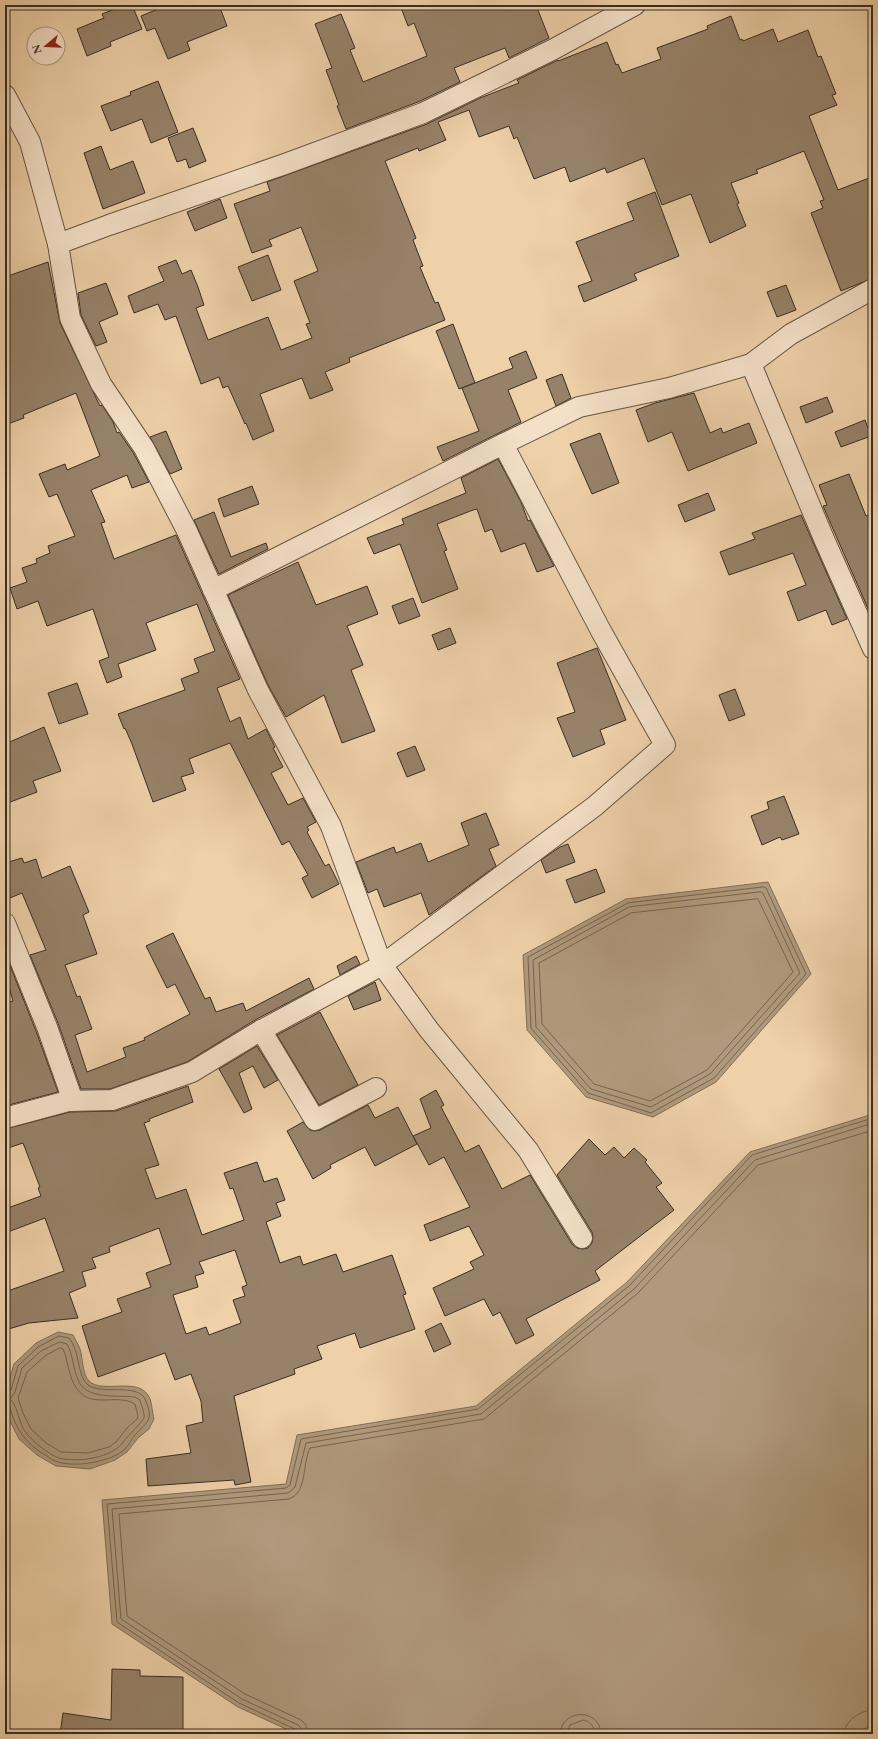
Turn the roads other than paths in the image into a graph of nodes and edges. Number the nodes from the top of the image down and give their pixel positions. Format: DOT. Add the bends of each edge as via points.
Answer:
graph roads {
  1 [pos="635,5"];
  2 [pos="5,95"];
  3 [pos="58,244"];
  4 [pos="873,289"];
  5 [pos="751,364"];
  6 [pos="504,444"];
  7 [pos="213,590"];
  8 [pos="873,649"];
  9 [pos="5,923"];
  10 [pos="382,965"];
  11 [pos="261,1030"];
  12 [pos="376,1088"];
  13 [pos="73,1101"];
  14 [pos="5,1118"];
  15 [pos="582,1238"];
  1 -- 3 [label="street" via="552,50 423,113"];
  2 -- 3 [label="street" via="30,142"];
  3 -- 7 [label="street" via="70,318 101,384 144,448 187,531"];
  4 -- 5 [label="street" via="791,334"];
  5 -- 6 [label="street" via="669,388 579,407"];
  5 -- 8 [label="street"];
  6 -- 7 [label="street"];
  6 -- 10 [label="street" via="601,631 665,744 595,806"];
  7 -- 10 [label="street" via="258,690 331,826"];
  9 -- 13 [label="street" via="47,1027"];
  10 -- 11 [label="street"];
  10 -- 15 [label="street" via="429,1030 528,1150"];
  11 -- 12 [label="street" via="315,1120"];
  11 -- 13 [label="street" via="192,1072 112,1100"];
  13 -- 14 [label="street"];
}
